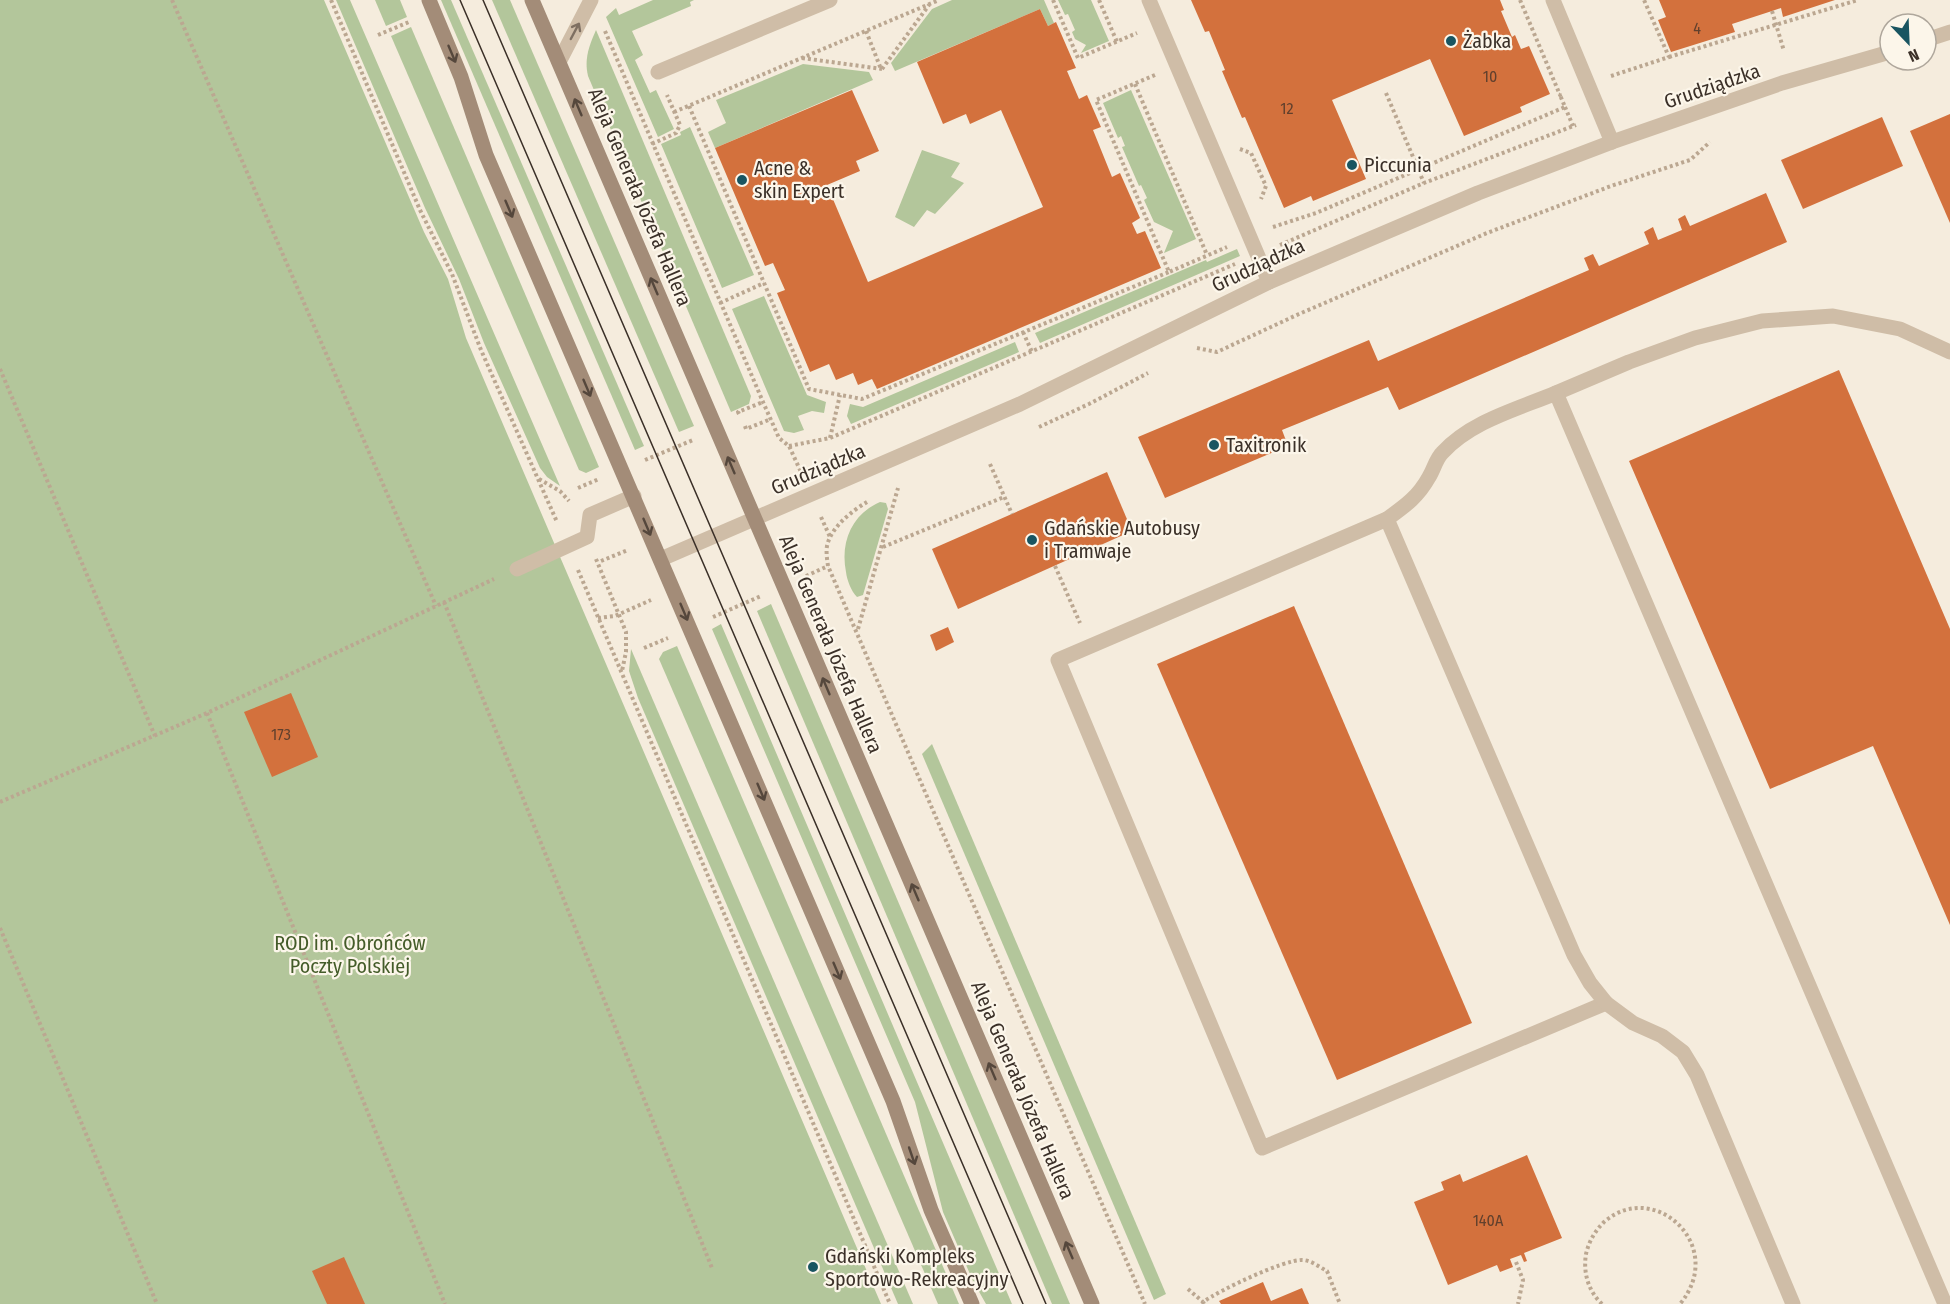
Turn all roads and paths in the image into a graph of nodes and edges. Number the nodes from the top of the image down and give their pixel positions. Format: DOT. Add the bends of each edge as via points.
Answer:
graph roads {
  1 [pos="172,0"];
  2 [pos="331,0"];
  3 [pos="429,0"];
  4 [pos="532,0"];
  5 [pos="591,0"];
  6 [pos="830,0"];
  7 [pos="939,0"];
  8 [pos="1053,0"];
  9 [pos="1099,0"];
  10 [pos="1149,0"];
  11 [pos="1553,0"];
  12 [pos="1644,0"];
  13 [pos="1858,0"];
  14 [pos="929,4"];
  15 [pos="1772,11"];
  16 [pos="600,21"];
  17 [pos="409,22"];
  18 [pos="1775,24"];
  19 [pos="866,31"];
  20 [pos="378,35"];
  21 [pos="1143,39"];
  22 [pos="1117,42"];
  23 [pos="1784,51"];
  24 [pos="1878,55"];
  25 [pos="1668,57"];
  26 [pos="801,58"];
  27 [pos="559,62"];
  28 [pos="1154,64"];
  29 [pos="882,69"];
  30 [pos="658,72"];
  31 [pos="1135,84"];
  32 [pos="1588,84"];
  33 [pos="1386,93"];
  34 [pos="1560,94"];
  35 [pos="689,106"];
  36 [pos="1565,106"];
  37 [pos="674,112"];
  38 [pos="1601,116"];
  39 [pos="1573,126"];
  40 [pos="1612,142"];
  41 [pos="1710,142"];
  42 [pos="652,144"];
  43 [pos="1418,169"];
  44 [pos="1424,183"];
  45 [pos="1250,237"];
  46 [pos="1258,254"];
  47 [pos="1207,255"];
  48 [pos="1168,272"];
  49 [pos="1269,282"];
  50 [pos="764,283"];
  51 [pos="720,303"];
  52 [pos="1023,332"];
  53 [pos="1032,352"];
  54 [pos="1950,352"];
  55 [pos="1188,353"];
  56 [pos="1158,368"];
  57 [pos="0,369"];
  58 [pos="1556,393"];
  59 [pos="840,395"];
  60 [pos="763,402"];
  61 [pos="771,419"];
  62 [pos="1035,429"];
  63 [pos="716,430"];
  64 [pos="830,438"];
  65 [pos="990,464"];
  66 [pos="622,470"];
  67 [pos="538,478"];
  68 [pos="908,483"];
  69 [pos="578,488"];
  70 [pos="898,488"];
  71 [pos="890,491"];
  72 [pos="634,496"];
  73 [pos="1004,497"];
  74 [pos="873,499"];
  75 [pos="1012,514"];
  76 [pos="754,519"];
  77 [pos="1387,519"];
  78 [pos="586,537"];
  79 [pos="567,546"];
  80 [pos="882,547"];
  81 [pos="661,559"];
  82 [pos="597,563"];
  83 [pos="591,566"];
  84 [pos="828,566"];
  85 [pos="1055,566"];
  86 [pos="584,568"];
  87 [pos="517,569"];
  88 [pos="579,573"];
  89 [pos="783,586"];
  90 [pos="444,602"];
  91 [pos="436,606"];
  92 [pos="619,614"];
  93 [pos="598,618"];
  94 [pos="690,627"];
  95 [pos="857,630"];
  96 [pos="1090,646"];
  97 [pos="644,648"];
  98 [pos="622,673"];
  99 [pos="207,712"];
  100 [pos="155,736"];
  101 [pos="0,802"];
  102 [pos="0,928"];
  103 [pos="1606,1004"];
  104 [pos="1516,1262"];
  105 [pos="712,1268"];
  106 [pos="1188,1289"];
  107 [pos="1204,1303"];
  108 [pos="157,1304"];
  109 [pos="445,1304"];
  110 [pos="890,1304"];
  111 [pos="972,1304"];
  112 [pos="1092,1304"];
  113 [pos="1145,1304"];
  114 [pos="1340,1304"];
  115 [pos="1518,1304"];
  116 [pos="1602,1304"];
  117 [pos="1680,1304"];
  118 [pos="1793,1304"];
  119 [pos="1945,1304"];
  1 -- 91 [label="path"];
  2 -- 67 [label="path"];
  3 -- 66 [label="main road, one-way" via="462,77 486,155"];
  4 -- 27 [label="main road, Aleja Generała Józefa Hallera"];
  27 -- 5 [label="street, one-way"];
  6 -- 30 [label="street"];
  7 -- 14 [label="path"];
  8 -- 22 [label="path" via="1078,58"];
  9 -- 22 [label="path"];
  10 -- 45 [label="street"];
  11 -- 32 [label="street"];
  12 -- 25 [label="path"];
  13 -- 18 [label="path"];
  14 -- 19 [label="path"];
  14 -- 29 [label="path"];
  15 -- 18 [label="path"];
  16 -- 42 [label="path"];
  17 -- 20 [label="path"];
  18 -- 23 [label="path"];
  18 -- 25 [label="path"];
  19 -- 26 [label="path"];
  19 -- 29 [label="path"];
  21 -- 22 [label="path" via="1140,32"];
  24 -- 40 [label="street, Grudziądzka"];
  25 -- 32 [label="path"];
  26 -- 29 [label="path"];
  26 -- 35 [label="path"];
  63 -- 27 [label="main road, Aleja Generała Józefa Hallera, one-way"];
  28 -- 31 [label="path" via="1158,74"];
  30 -- 37 [label="path"];
  31 -- 47 [label="path"];
  31 -- 48 [label="path" via="1096,100"];
  32 -- 38 [label="street"];
  33 -- 43 [label="path"];
  34 -- 36 [label="path"];
  35 -- 37 [label="path"];
  35 -- 50 [label="path"];
  36 -- 39 [label="path"];
  36 -- 43 [label="path"];
  37 -- 42 [label="path" via="680,125 676,134"];
  38 -- 39 [label="path"];
  38 -- 40 [label="street"];
  39 -- 44 [label="path"];
  40 -- 49 [label="street, Grudziądzka" via="1478,193"];
  41 -- 55 [label="path" via="1690,160 1487,233 1217,352 1197,348"];
  42 -- 51 [label="path"];
  43 -- 44 [label="path"];
  43 -- 45 [label="path"];
  44 -- 46 [label="path"];
  45 -- 46 [label="street"];
  45 -- 47 [label="path"];
  46 -- 49 [label="street"];
  46 -- 53 [label="path"];
  47 -- 48 [label="path"];
  48 -- 52 [label="path"];
  49 -- 76 [label="street, Grudziądzka" via="1020,404"];
  50 -- 51 [label="path"];
  50 -- 59 [label="path" via="809,389"];
  51 -- 60 [label="path"];
  52 -- 53 [label="path"];
  52 -- 59 [label="path" via="862,399"];
  53 -- 64 [label="path"];
  54 -- 58 [label="street" via="1900,329 1833,316 1762,321 1695,338"];
  56 -- 62 [label="path"];
  57 -- 100 [label="path"];
  58 -- 77 [label="street" via="1480,424 1457,438 1440,455 1414,500"];
  58 -- 119 [label="street"];
  59 -- 64 [label="path"];
  60 -- 61 [label="path"];
  60 -- 61 [label="path" via="738,412 746,429"];
  61 -- 64 [label="path" via="779,438 789,446"];
  63 -- 66 [label="path"];
  76 -- 63 [label="main road, Aleja Generała Józefa Hallera, one-way"];
  65 -- 73 [label="path"];
  66 -- 69 [label="path"];
  66 -- 72 [label="main road"];
  67 -- 78 [label="path" via="560,491 573,506"];
  67 -- 79 [label="path"];
  68 -- 70 [label="path"];
  70 -- 71 [label="path"];
  70 -- 80 [label="path"];
  72 -- 78 [label="street" via="590,515"];
  72 -- 81 [label="main road, one-way"];
  73 -- 75 [label="path"];
  73 -- 80 [label="path"];
  74 -- 84 [label="path" via="842,522 830,537 826,548"];
  76 -- 81 [label="street, Grudziądzka"];
  76 -- 89 [label="main road, Aleja Generała Józefa Hallera"];
  77 -- 96 [label="street"];
  77 -- 103 [label="street" via="1574,955"];
  78 -- 79 [label="street"];
  78 -- 82 [label="path"];
  79 -- 87 [label="street"];
  79 -- 88 [label="path"];
  80 -- 95 [label="path"];
  81 -- 82 [label="path" via="633,549"];
  81 -- 92 [label="path" via="655,598"];
  81 -- 94 [label="main road, one-way"];
  82 -- 83 [label="path"];
  82 -- 92 [label="path"];
  84 -- 89 [label="path"];
  84 -- 95 [label="path"];
  85 -- 96 [label="path"];
  86 -- 88 [label="path"];
  87 -- 90 [label="path"];
  88 -- 93 [label="path"];
  89 -- 94 [label="path"];
  112 -- 89 [label="main road, Aleja Generała Józefa Hallera, one-way"];
  90 -- 91 [label="path"];
  90 -- 105 [label="path"];
  91 -- 99 [label="path"];
  92 -- 93 [label="path"];
  92 -- 98 [label="path" via="626,632"];
  93 -- 98 [label="path"];
  94 -- 97 [label="path"];
  94 -- 111 [label="main road, one-way" via="893,1101 931,1210"];
  95 -- 113 [label="path"];
  96 -- 103 [label="street" via="1058,660 1263,1148"];
  98 -- 110 [label="path"];
  99 -- 100 [label="path"];
  99 -- 109 [label="path"];
  100 -- 101 [label="path"];
  102 -- 108 [label="path"];
  103 -- 118 [label="street" via="1683,1052 1697,1075"];
  104 -- 115 [label="path" via="1522,1280"];
  106 -- 107 [label="path"];
  107 -- 114 [label="path" via="1216,1293 1290,1261 1304,1259 1327,1271"];
  116 -- 117 [label="path" via="1586,1276 1591,1238 1608,1219 1632,1209 1645,1209 1670,1217 1693,1246 1696,1272"];
}
